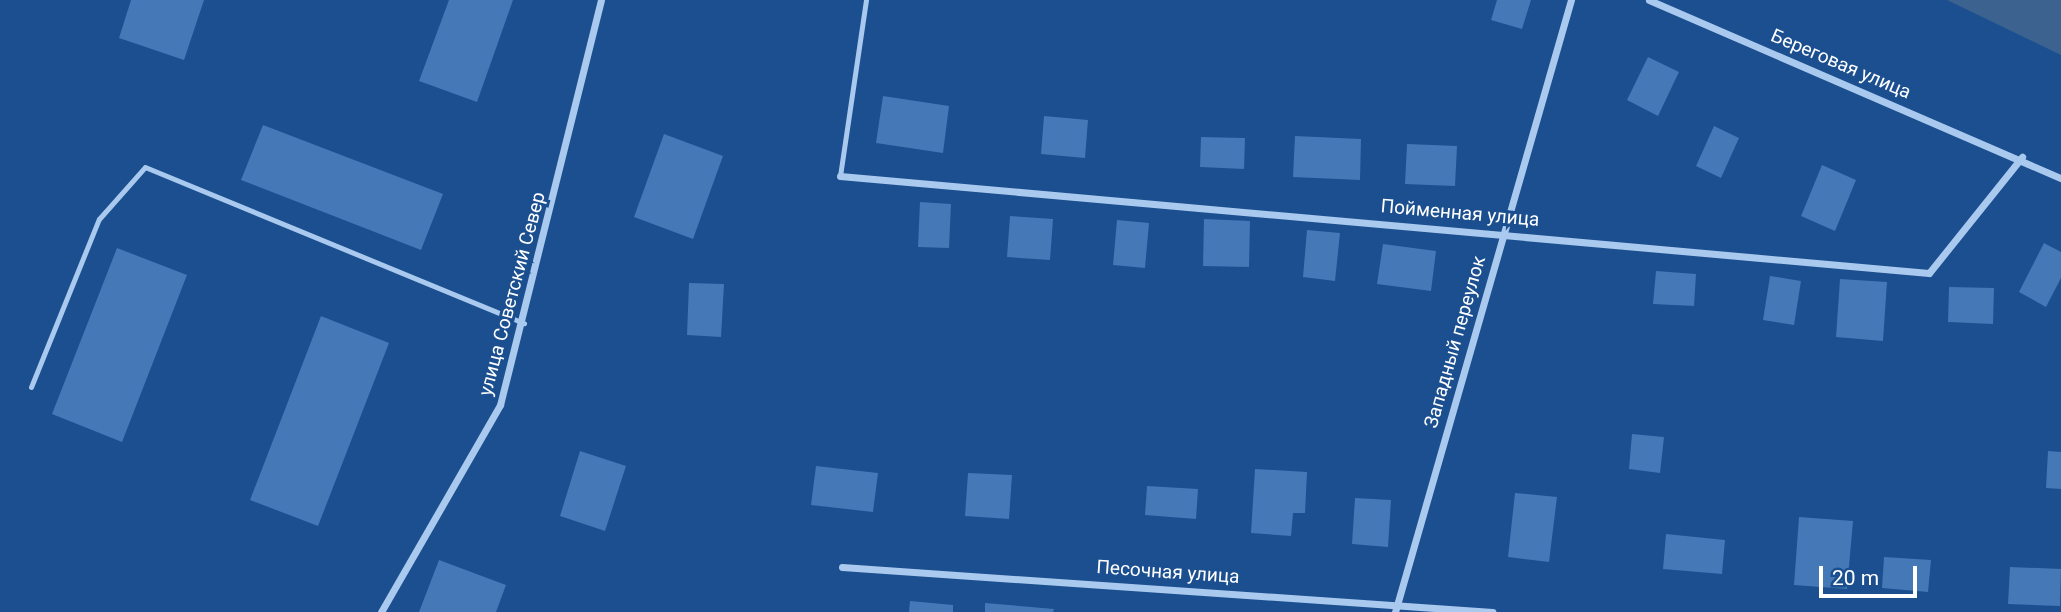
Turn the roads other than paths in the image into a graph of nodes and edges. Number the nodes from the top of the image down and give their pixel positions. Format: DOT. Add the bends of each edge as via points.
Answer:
graph roads {
  1 [pos="601,0"];
  2 [pos="866,0"];
  3 [pos="1571,0"];
  4 [pos="1648,0"];
  5 [pos="2022,157"];
  6 [pos="841,176"];
  7 [pos="2061,178"];
  8 [pos="1503,233"];
  9 [pos="524,323"];
  10 [pos="31,387"];
  11 [pos="842,567"];
  12 [pos="1395,608"];
  13 [pos="381,612"];
  14 [pos="1492,612"];
  1 -- 9 [label="street, улица Советский Север"];
  2 -- 6 [label="lane"];
  3 -- 8 [label="street, Западный переулок"];
  4 -- 5 [label="street, Береговая улица"];
  5 -- 7 [label="street, Береговая улица"];
  5 -- 8 [label="street, Пойменная улица" via="1929,272"];
  6 -- 8 [label="street, Пойменная улица"];
  8 -- 12 [label="street, Западный переулок"];
  9 -- 10 [label="lane" via="145,167 99,219"];
  9 -- 13 [label="street, улица Советский Север" via="500,405"];
  11 -- 12 [label="street, Песочная улица"];
  12 -- 14 [label="street, Песочная улица"];
}
